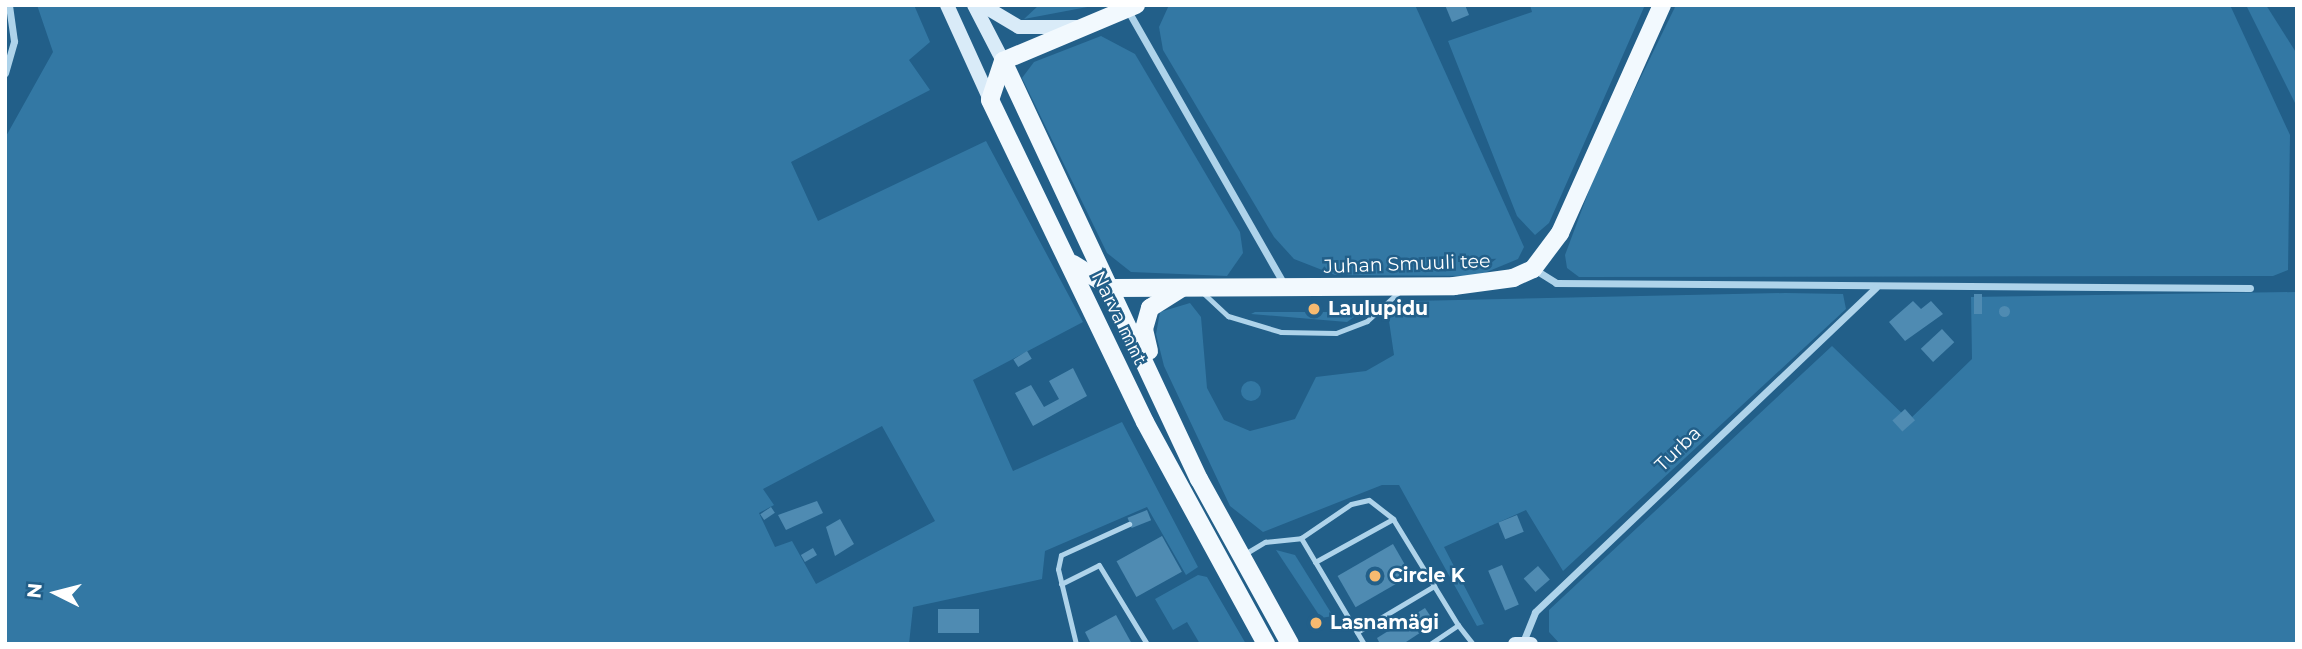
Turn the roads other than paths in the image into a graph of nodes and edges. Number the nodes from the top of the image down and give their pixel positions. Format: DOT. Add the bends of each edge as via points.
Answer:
graph roads {
  1 [pos="9,5"];
  2 [pos="947,5"];
  3 [pos="974,5"];
  4 [pos="982,5"];
  5 [pos="1662,5"];
  6 [pos="1131,7"];
  7 [pos="1081,27"];
  8 [pos="1003,61"];
  9 [pos="5,73"];
  10 [pos="990,100"];
  11 [pos="1065,253"];
  12 [pos="1533,269"];
  13 [pos="1190,287"];
  14 [pos="1404,287"];
  15 [pos="1876,287"];
  16 [pos="1112,288"];
  17 [pos="1286,288"];
  18 [pos="2250,288"];
  19 [pos="1162,397"];
  20 [pos="1393,519"];
  21 [pos="1129,524"];
  22 [pos="1301,538"];
  23 [pos="1241,556"];
  24 [pos="1315,562"];
  25 [pos="1061,584"];
  26 [pos="1434,586"];
  27 [pos="1458,625"];
  28 [pos="1357,632"];
  29 [pos="1523,643"];
  30 [pos="1076,644"];
  31 [pos="1147,644"];
  32 [pos="1265,644"];
  33 [pos="1290,644"];
  34 [pos="1364,644"];
  35 [pos="1430,644"];
  36 [pos="1473,644"];
  1 -- 9 [label="street" via="14,41"];
  2 -- 10 [label="main road, Narva mnt"];
  3 -- 8 [label="main road, Narva mnt"];
  4 -- 7 [label="main road" via="1019,27"];
  5 -- 12 [label="main road" via="1560,233"];
  6 -- 7 [label="main road"];
  6 -- 17 [label="street"];
  7 -- 8 [label="main road"];
  8 -- 10 [label="main road"];
  8 -- 16 [label="main road, Narva mnt"];
  10 -- 11 [label="main road, Narva mnt"];
  11 -- 16 [label="main road" via="1080,272"];
  11 -- 32 [label="main road, Narva mnt" via="1145,422"];
  12 -- 14 [label="main road, Juhan Smuuli tee" via="1485,285"];
  12 -- 15 [label="street" via="1556,284"];
  13 -- 14 [label="lane" via="1228,316 1281,332 1336,333 1367,321"];
  13 -- 16 [label="main road, Juhan Smuuli tee"];
  13 -- 17 [label="main road, Juhan Smuuli tee"];
  13 -- 19 [label="main road" via="1155,302 1147,317"];
  14 -- 17 [label="main road, Juhan Smuuli tee"];
  15 -- 18 [label="street"];
  15 -- 29 [label="street, Turba" via="1535,612"];
  16 -- 19 [label="main road, Narva mnt"];
  19 -- 23 [label="main road, Narva mnt"];
  20 -- 22 [label="lane" via="1369,499 1351,504"];
  20 -- 24 [label="lane"];
  20 -- 26 [label="lane"];
  21 -- 25 [label="lane" via="1061,555"];
  22 -- 23 [label="lane" via="1265,542"];
  22 -- 24 [label="lane"];
  23 -- 33 [label="main road, Narva mnt"];
  24 -- 28 [label="lane"];
  25 -- 30 [label="lane"];
  25 -- 31 [label="lane" via="1099,565"];
  26 -- 27 [label="lane"];
  26 -- 28 [label="lane"];
  27 -- 35 [label="lane"];
  27 -- 36 [label="lane"];
  28 -- 34 [label="lane"];
}
